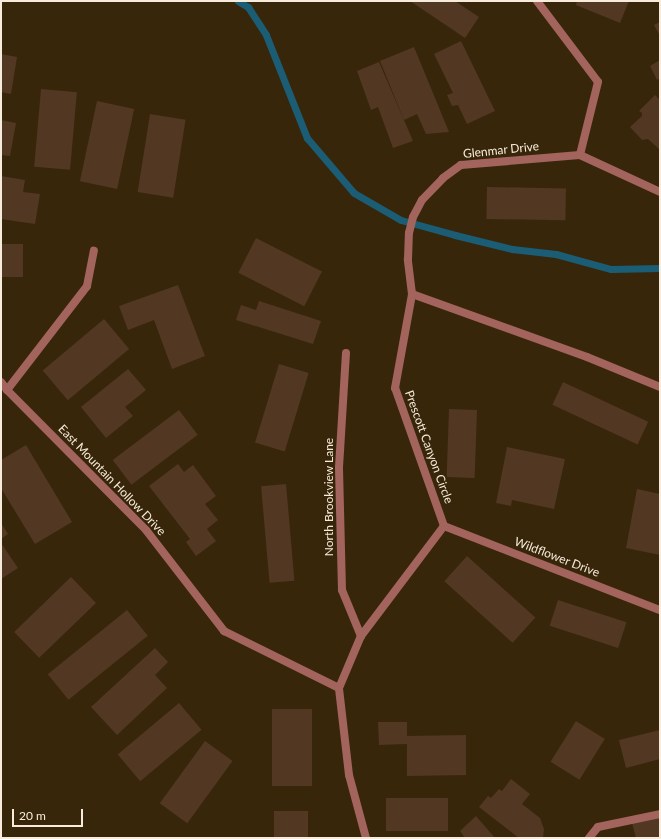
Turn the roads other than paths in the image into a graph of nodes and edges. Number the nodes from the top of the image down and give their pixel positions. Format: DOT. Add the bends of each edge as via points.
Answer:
graph roads {
  1 [pos="538,1"];
  2 [pos="580,155"];
  3 [pos="660,192"];
  4 [pos="94,251"];
  5 [pos="412,294"];
  6 [pos="346,353"];
  7 [pos="1,382"];
  8 [pos="660,387"];
  9 [pos="7,390"];
  10 [pos="444,526"];
  11 [pos="660,610"];
  12 [pos="361,636"];
  13 [pos="339,688"];
  14 [pos="660,814"];
  15 [pos="366,838"];
  16 [pos="589,838"];
  1 -- 2 [label="street" via="598,82"];
  2 -- 3 [label="street, Glenmar Drive"];
  2 -- 5 [label="street, Glenmar Drive" via="462,164 443,178 427,192 413,216 408,259"];
  4 -- 9 [label="street" via="87,286"];
  5 -- 8 [label="street" via="587,357"];
  5 -- 10 [label="street, Prescott Canyon Circle" via="395,388"];
  6 -- 12 [label="street, North Brookview Lane" via="339,468 342,590"];
  7 -- 9 [label="street, East Mountain Hollow Drive"];
  9 -- 13 [label="street, East Mountain Hollow Drive" via="146,530 224,631"];
  10 -- 11 [label="street, Wildflower Drive"];
  10 -- 12 [label="street"];
  12 -- 13 [label="street"];
  13 -- 15 [label="street" via="349,775"];
  14 -- 16 [label="street" via="598,827"];
}
